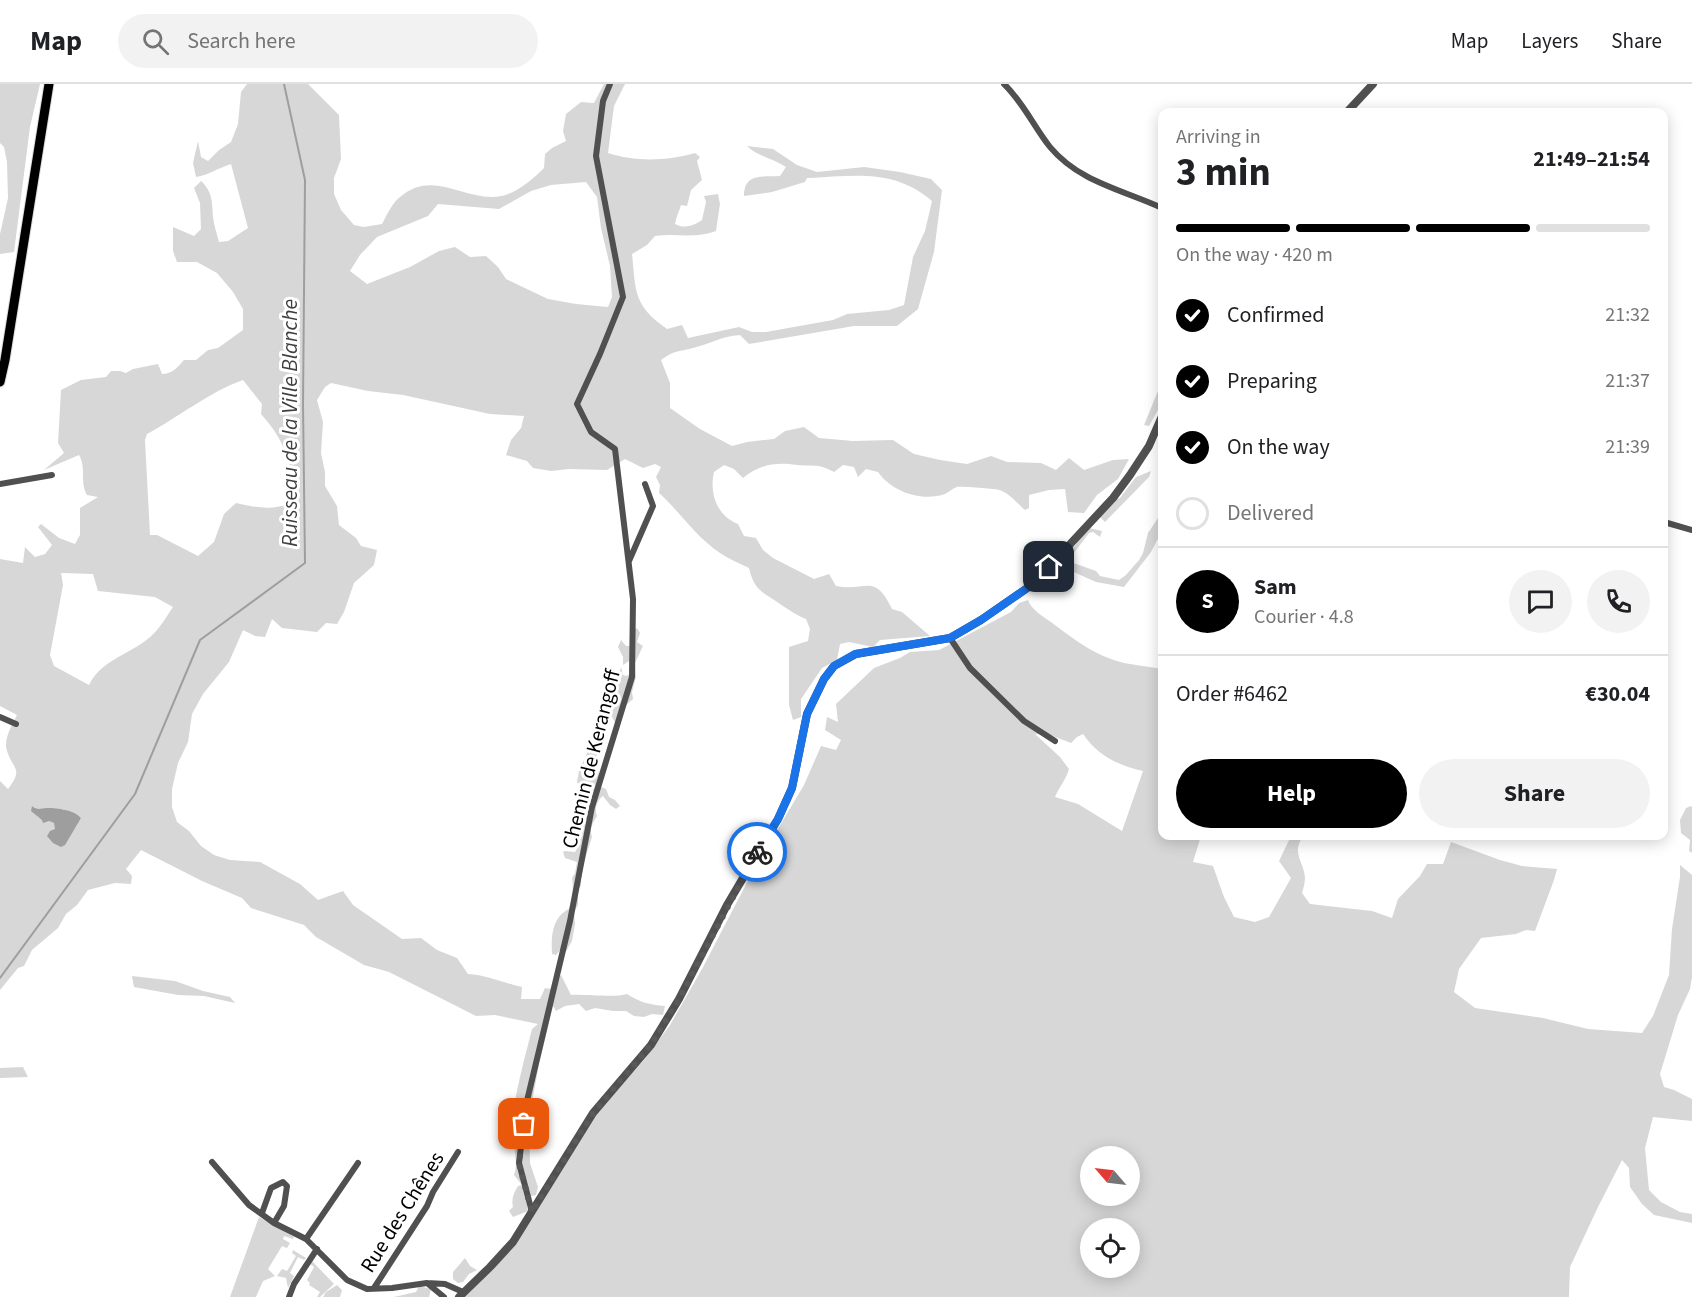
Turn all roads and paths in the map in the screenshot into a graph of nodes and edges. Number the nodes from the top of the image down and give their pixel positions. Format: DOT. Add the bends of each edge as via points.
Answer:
graph roads {
  1 [pos="49,84"];
  2 [pos="610,84"];
  3 [pos="1004,84"];
  4 [pos="1373,84"];
  5 [pos="1351,108"];
  6 [pos="1158,206"];
  7 [pos="0,382"];
  8 [pos="1158,424"];
  9 [pos="52,475"];
  10 [pos="0,484"];
  11 [pos="645,484"];
  12 [pos="1668,523"];
  13 [pos="1692,530"];
  14 [pos="628,561"];
  15 [pos="950,638"];
  16 [pos="0,717"];
  17 [pos="16,724"];
  18 [pos="1055,741"];
  19 [pos="458,1152"];
  20 [pos="212,1162"];
  21 [pos="358,1162"];
  22 [pos="532,1212"];
  23 [pos="262,1213"];
  24 [pos="274,1223"];
  25 [pos="306,1239"];
  26 [pos="317,1249"];
  27 [pos="427,1283"];
  28 [pos="371,1289"];
  29 [pos="461,1295"];
  30 [pos="289,1297"];
  31 [pos="365,1297"];
  32 [pos="444,1297"];
  1 -- 7 [label="main road"];
  2 -- 14 [label="street, Chemin de Kerangoff" via="603,101 596,156 623,297 577,404 591,432 615,449"];
  3 -- 6 [label="street" via="1067,164 1091,179"];
  4 -- 5 [label="street"];
  8 -- 15 [label="street" via="1124,483 1033,584"];
  9 -- 10 [label="street"];
  11 -- 14 [label="street" via="652,506"];
  12 -- 13 [label="street"];
  14 -- 22 [label="street, Chemin de Kerangoff" via="633,599 632,677 592,807 570,921 526,1105 519,1164"];
  15 -- 18 [label="street" via="970,668 1024,721"];
  15 -- 22 [label="street" via="855,654 834,666 824,679 807,714 792,788 778,819 651,1045 593,1113"];
  16 -- 17 [label="street"];
  19 -- 28 [label="street, Rue des Chênes"];
  20 -- 23 [label="street" via="249,1205"];
  21 -- 25 [label="street"];
  22 -- 29 [label="street" via="513,1242"];
  23 -- 24 [label="street"];
  23 -- 24 [label="street" via="271,1188 283,1182 288,1186 284,1206"];
  24 -- 25 [label="street"];
  25 -- 26 [label="street"];
  26 -- 28 [label="street" via="347,1280"];
  26 -- 30 [label="street"];
  27 -- 28 [label="street"];
  27 -- 29 [label="street" via="445,1284"];
  27 -- 32 [label="street"];
  28 -- 31 [label="street, Rue des Chênes"];
}
